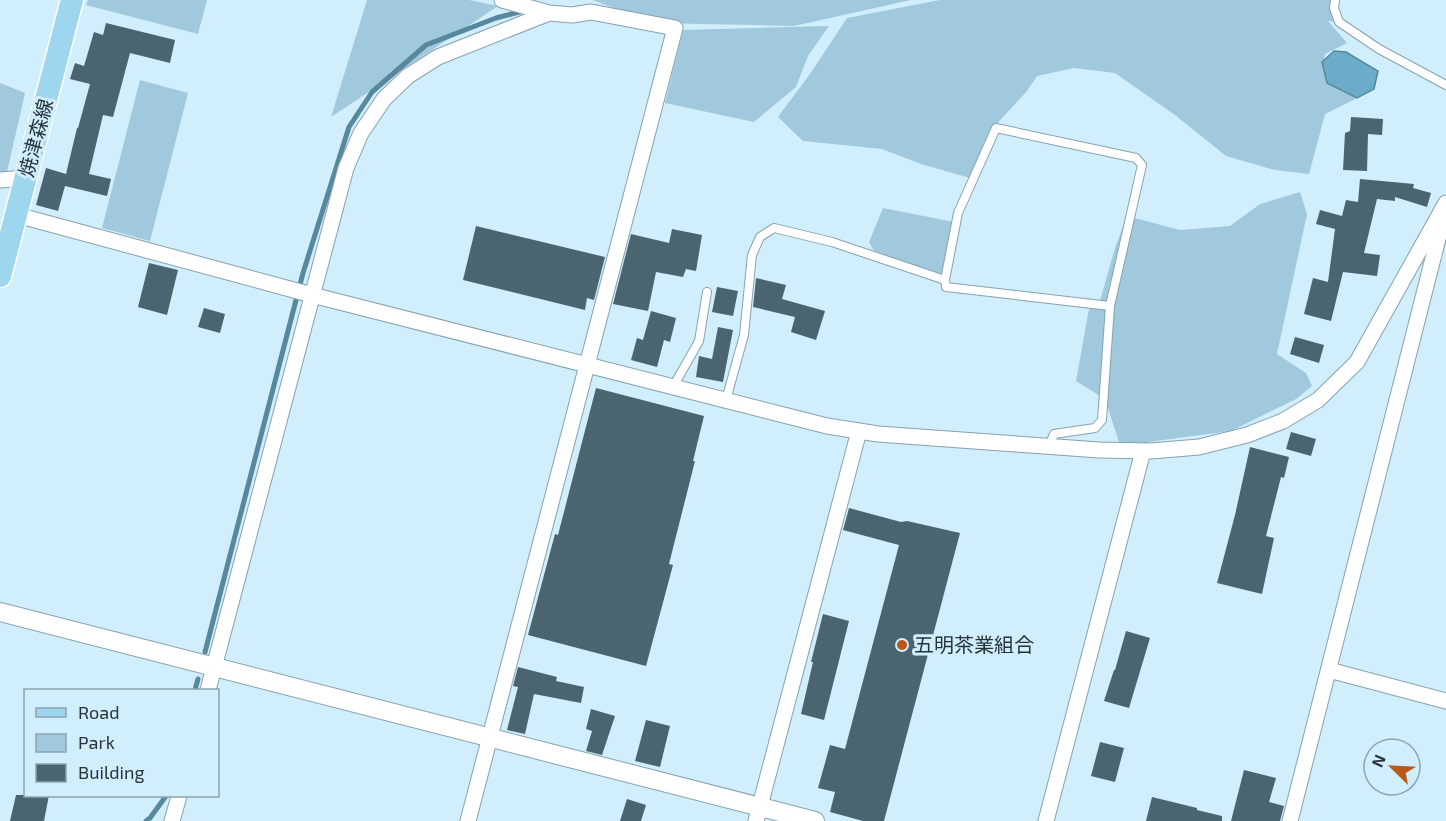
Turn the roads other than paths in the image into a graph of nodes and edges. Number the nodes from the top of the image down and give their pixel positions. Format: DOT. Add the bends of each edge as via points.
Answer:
graph roads {
  1 [pos="72,0"];
  2 [pos="1335,0"];
  3 [pos="507,1"];
  4 [pos="545,12"];
  5 [pos="1446,85"];
  6 [pos="26,178"];
  7 [pos="0,180"];
  8 [pos="1446,203"];
  9 [pos="1446,209"];
  10 [pos="16,215"];
  11 [pos="0,276"];
  12 [pos="945,280"];
  13 [pos="707,292"];
  14 [pos="308,294"];
  15 [pos="1110,306"];
  16 [pos="586,365"];
  17 [pos="673,387"];
  18 [pos="726,400"];
  19 [pos="859,431"];
  20 [pos="1049,446"];
  21 [pos="1143,451"];
  22 [pos="0,612"];
  23 [pos="214,667"];
  24 [pos="1329,670"];
  25 [pos="208,689"];
  26 [pos="1446,701"];
  27 [pos="490,738"];
  28 [pos="178,797"];
  29 [pos="758,814"];
  30 [pos="172,821"];
  31 [pos="468,821"];
  32 [pos="815,821"];
  33 [pos="1046,821"];
  34 [pos="1290,821"];
  1 -- 6 [label="main road, 焼津森線"];
  2 -- 5 [label="lane" via="1339,22"];
  3 -- 4 [label="street"];
  4 -- 14 [label="street" via="438,57 408,76 384,99 361,133 346,168"];
  4 -- 16 [label="street" via="591,12 675,28"];
  6 -- 7 [label="street"];
  6 -- 10 [label="main road, 焼津森線"];
  8 -- 21 [label="street" via="1357,362 1318,400 1247,435 1199,447"];
  9 -- 24 [label="street"];
  10 -- 11 [label="main road, 焼津森線"];
  10 -- 14 [label="street"];
  12 -- 15 [label="lane" via="946,287"];
  12 -- 15 [label="lane" via="958,213 996,128 1137,158 1142,165"];
  12 -- 18 [label="lane" via="774,228 760,237 752,255 744,335"];
  13 -- 17 [label="lane" via="699,341"];
  14 -- 16 [label="street"];
  14 -- 23 [label="street"];
  15 -- 20 [label="lane" via="1102,420 1095,428 1054,434"];
  16 -- 17 [label="street"];
  16 -- 27 [label="street"];
  17 -- 18 [label="street"];
  18 -- 19 [label="street"];
  19 -- 20 [label="street"];
  19 -- 29 [label="street"];
  20 -- 21 [label="street"];
  21 -- 33 [label="street"];
  22 -- 23 [label="street"];
  23 -- 25 [label="street"];
  23 -- 27 [label="street"];
  24 -- 26 [label="street"];
  24 -- 34 [label="street"];
  27 -- 29 [label="street"];
  27 -- 31 [label="street"];
  28 -- 30 [label="street"];
  29 -- 32 [label="street"];
}
